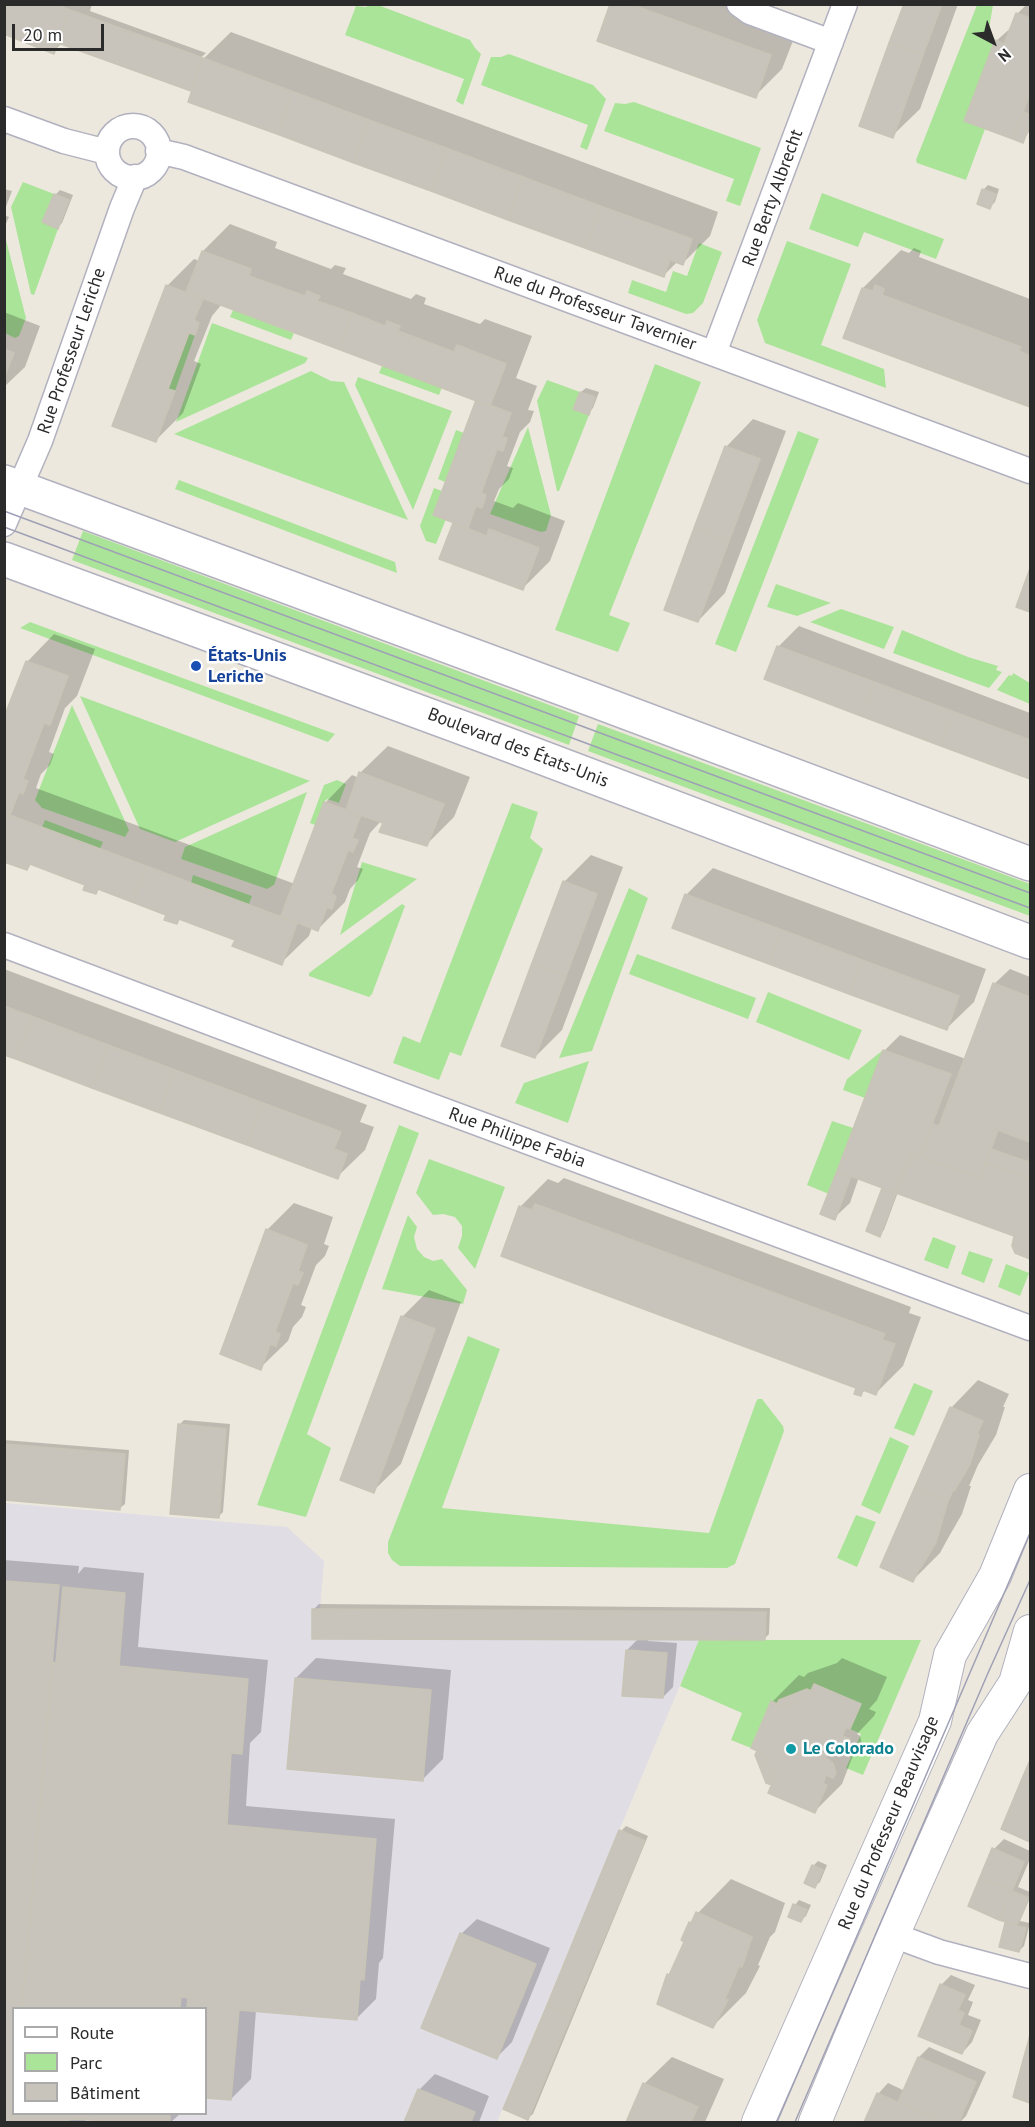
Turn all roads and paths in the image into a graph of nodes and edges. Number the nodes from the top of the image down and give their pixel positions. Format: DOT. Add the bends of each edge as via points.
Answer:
graph roads {
  1 [pos="739,4"];
  2 [pos="845,4"];
  3 [pos="831,42"];
  4 [pos="4,118"];
  5 [pos="158,151"];
  6 [pos="107,152"];
  7 [pos="135,177"];
  8 [pos="714,353"];
  9 [pos="1030,471"];
  10 [pos="12,485"];
  11 [pos="4,524"];
  12 [pos="4,559"];
  13 [pos="1030,864"];
  14 [pos="1030,942"];
  15 [pos="4,945"];
  16 [pos="1030,1328"];
  17 [pos="1030,1490"];
  18 [pos="1030,1635"];
  19 [pos="893,1935"];
  20 [pos="1030,1976"];
  21 [pos="758,2122"];
  22 [pos="815,2122"];
  1 -- 3 [label="street" via="750,12"];
  2 -- 3 [label="street, Rue Berty Albrecht"];
  3 -- 8 [label="street, Rue Berty Albrecht"];
  4 -- 6 [label="street" via="64,141"];
  5 -- 6 [label="street" via="157,142 146,129 128,126 113,135"];
  5 -- 7 [label="street" via="149,172"];
  5 -- 8 [label="street, Rue du Professeur Tavernier" via="184,157"];
  6 -- 7 [label="street" via="118,174"];
  7 -- 10 [label="street, Rue Professeur Leriche" via="40,441"];
  8 -- 9 [label="street, Rue du Professeur Tavernier"];
  10 -- 11 [label="street, Rue Professeur Leriche"];
  10 -- 13 [label="main road"];
  12 -- 14 [label="main road, Boulevard des États-Unis" via="501,741"];
  15 -- 16 [label="street, Rue Philippe Fabia"];
  17 -- 21 [label="street, Rue du Professeur Beauvisage" via="995,1576 951,1655 935,1721"];
  18 -- 19 [label="street" via="1015,1683 982,1734"];
  19 -- 20 [label="street" via="939,1952"];
  19 -- 22 [label="street"];
}
